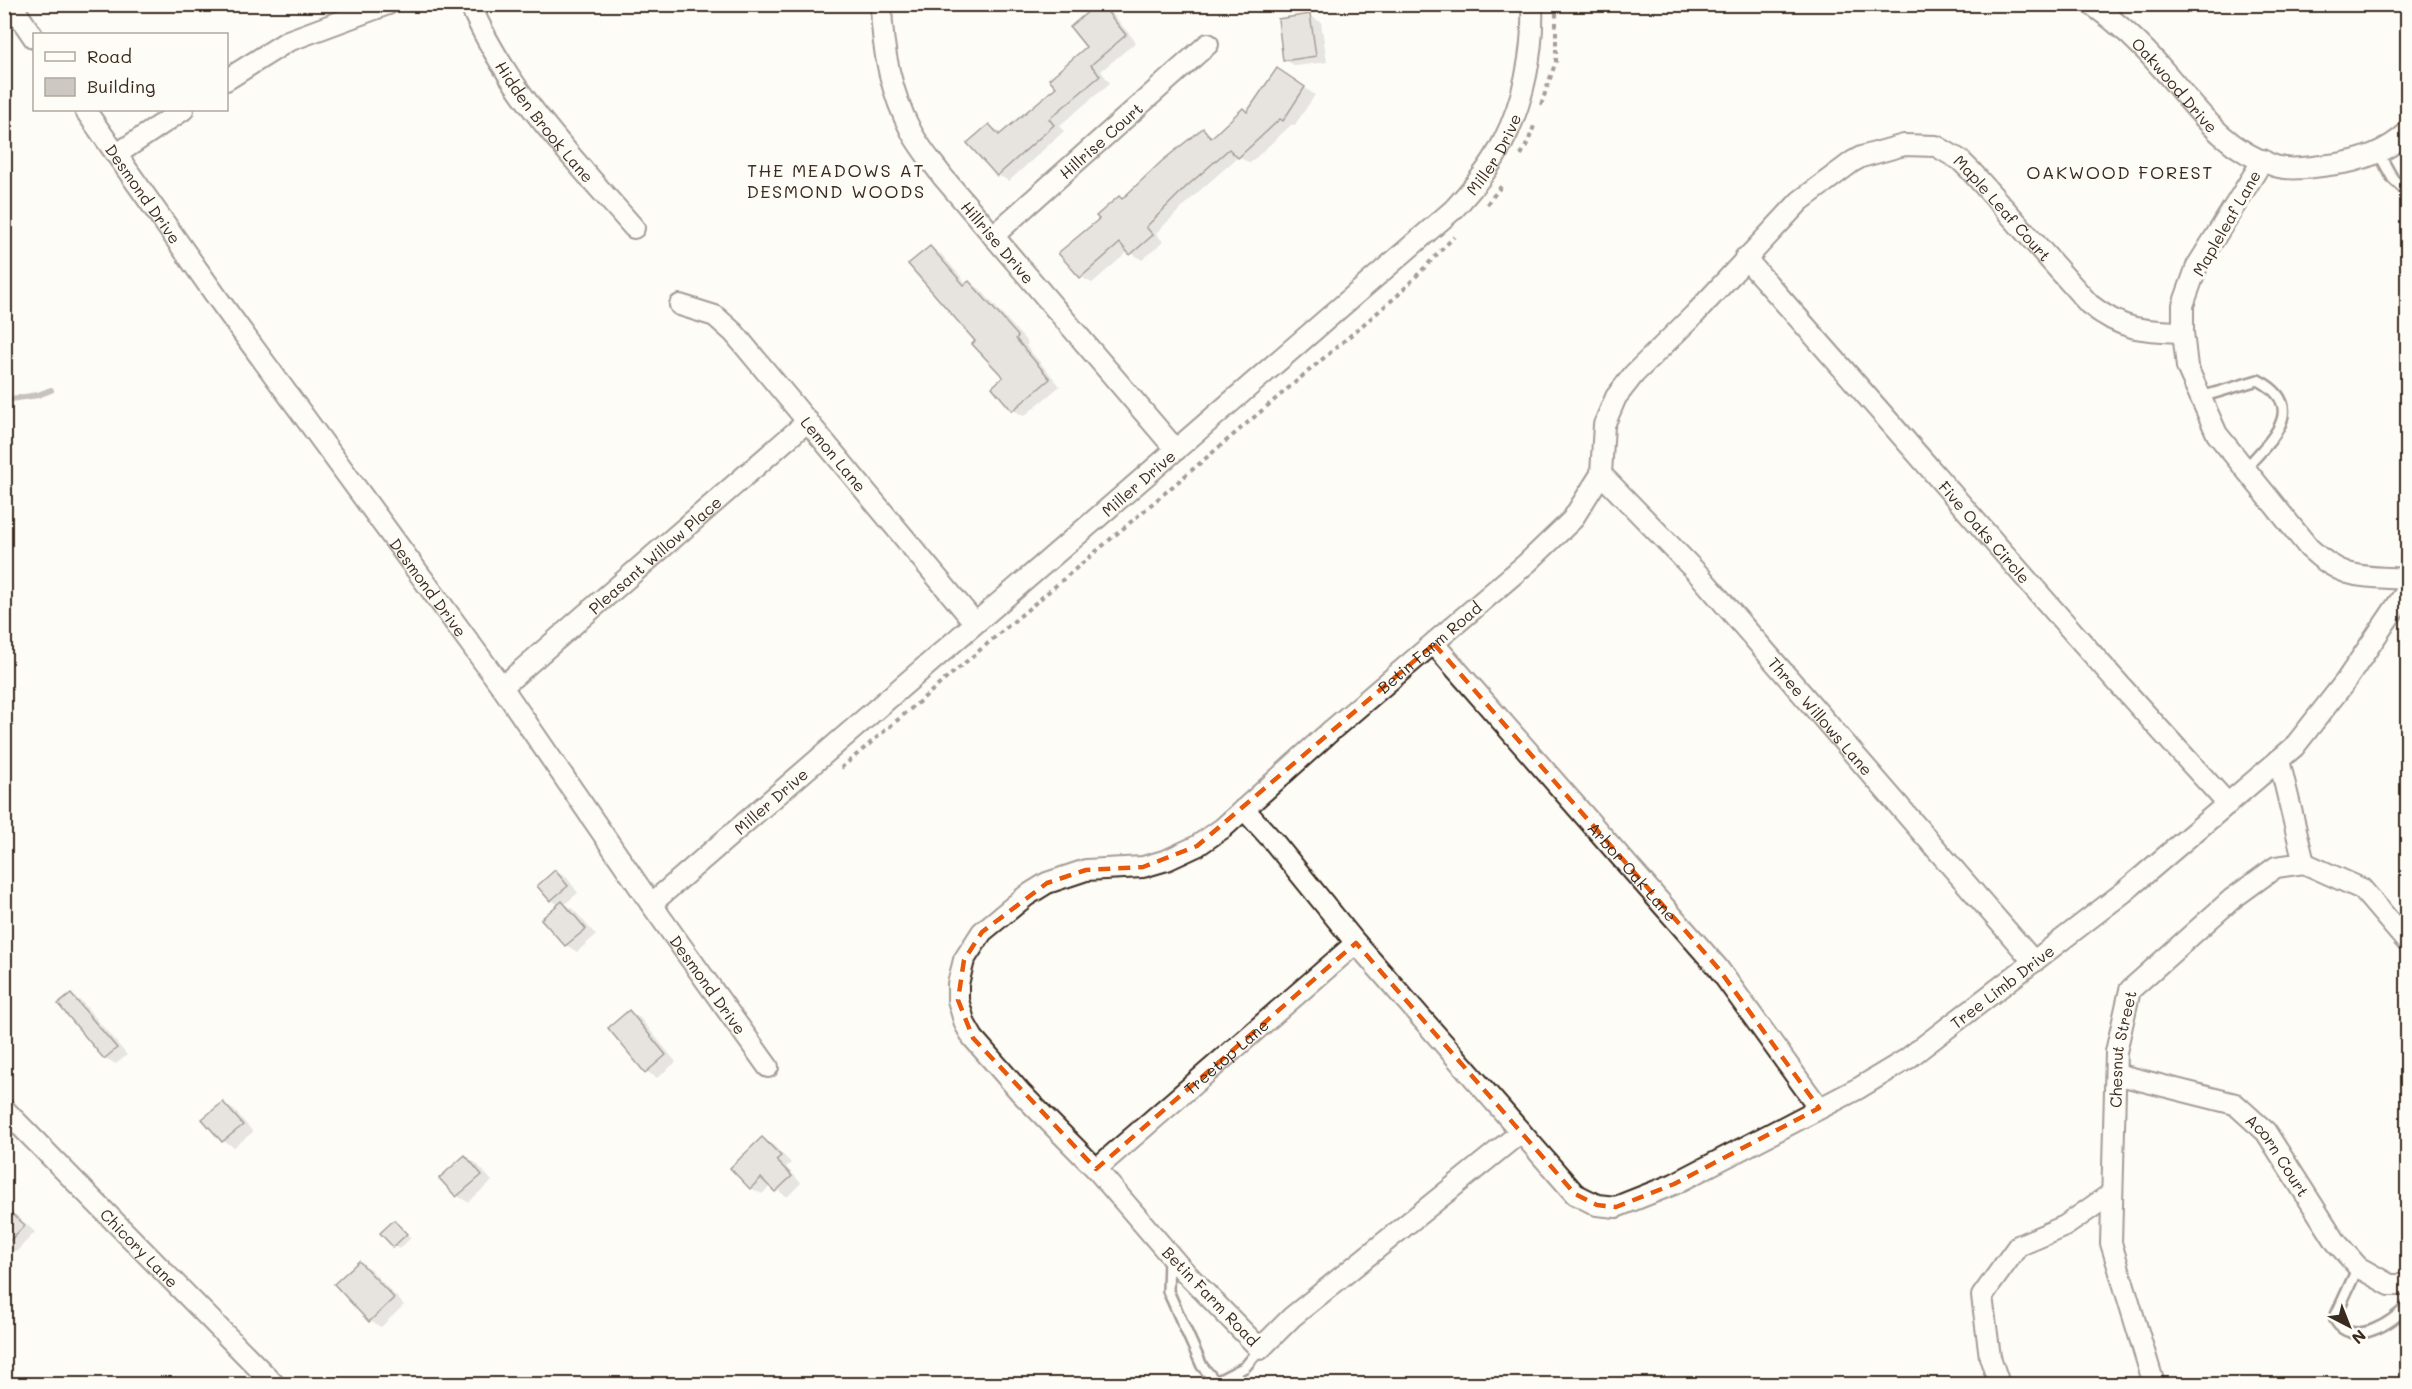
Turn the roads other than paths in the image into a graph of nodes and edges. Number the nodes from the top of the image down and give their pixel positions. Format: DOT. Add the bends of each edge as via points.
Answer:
graph roads {
  1 [pos="11,4"];
  2 [pos="388,4"];
  3 [pos="470,4"];
  4 [pos="881,4"];
  5 [pos="1532,4"];
  6 [pos="2104,8"];
  7 [pos="33,37"];
  8 [pos="1208,44"];
  9 [pos="228,79"];
  10 [pos="86,111"];
  11 [pos="182,111"];
  12 [pos="2408,132"];
  13 [pos="2378,152"];
  14 [pos="117,154"];
  15 [pos="2263,160"];
  16 [pos="2408,193"];
  17 [pos="634,228"];
  18 [pos="993,236"];
  19 [pos="1745,258"];
  20 [pos="680,305"];
  21 [pos="2183,332"];
  22 [pos="2200,397"];
  23 [pos="808,421"];
  24 [pos="1176,450"];
  25 [pos="2245,469"];
  26 [pos="1601,474"];
  27 [pos="2408,579"];
  28 [pos="2408,589"];
  29 [pos="975,623"];
  30 [pos="1434,644"];
  31 [pos="502,687"];
  32 [pos="2279,760"];
  33 [pos="2228,804"];
  34 [pos="1244,809"];
  35 [pos="2304,863"];
  36 [pos="651,904"];
  37 [pos="1356,943"];
  38 [pos="2408,943"];
  39 [pos="2034,962"];
  40 [pos="768,1067"];
  41 [pos="2115,1074"];
  42 [pos="1820,1108"];
  43 [pos="4,1109"];
  44 [pos="1521,1132"];
  45 [pos="1096,1169"];
  46 [pos="2112,1193"];
  47 [pos="1170,1255"];
  48 [pos="2358,1267"];
  49 [pos="2408,1285"];
  50 [pos="2408,1305"];
  51 [pos="1260,1349"];
  52 [pos="274,1384"];
  53 [pos="1999,1384"];
  54 [pos="2154,1384"];
  1 -- 7 [label="street"];
  2 -- 9 [label="street" via="288,41"];
  3 -- 17 [label="street, Hidden Brook Lane" via="483,35 541,121"];
  4 -- 18 [label="street, Hillrise Drive" via="882,41 893,86 911,131 943,177"];
  5 -- 24 [label="street, Miller Drive" via="1533,32 1523,89 1503,142 1473,187 1454,209"];
  6 -- 15 [label="street, Oakwood Drive" via="2214,129 2235,146"];
  8 -- 18 [label="street, Hillrise Court"];
  10 -- 14 [label="street, Desmond Drive"];
  11 -- 14 [label="street"];
  12 -- 13 [label="street, Mapleleaf Lane"];
  13 -- 15 [label="street, Mapleleaf Lane" via="2345,164 2302,168 2276,166"];
  13 -- 16 [label="lane" via="2393,179"];
  14 -- 31 [label="street, Desmond Drive"];
  15 -- 21 [label="street, Mapleleaf Lane" via="2197,266 2183,305"];
  18 -- 24 [label="street, Hillrise Drive"];
  19 -- 21 [label="street, Maple Leaf Court" via="1800,201 1852,162 1904,145 1936,146 1959,160 1984,185 2100,313 2142,331"];
  19 -- 26 [label="street, Maple Leaf Court" via="1616,397 1604,425"];
  19 -- 33 [label="street, Five Oaks Circle" via="2133,703"];
  20 -- 23 [label="street, Lemon Lane" via="715,316 734,333"];
  21 -- 22 [label="street" via="2187,367"];
  22 -- 25 [label="street" via="2217,434"];
  22 -- 25 [label="lane" via="2258,380 2279,397 2284,413 2280,428"];
  23 -- 29 [label="street, Lemon Lane"];
  23 -- 31 [label="street, Pleasant Willow Place"];
  24 -- 29 [label="street, Miller Drive"];
  25 -- 27 [label="street" via="2325,563 2348,575"];
  26 -- 30 [label="street, Betin Farm Road" via="1572,520"];
  26 -- 39 [label="street, Three Willows Lane" via="1701,578"];
  28 -- 32 [label="street, Tree Limb Drive" via="2346,682"];
  29 -- 36 [label="street, Miller Drive"];
  30 -- 34 [label="street, Betin Farm Road"];
  30 -- 42 [label="street, Arbor Oak Lane" via="1718,968"];
  31 -- 36 [label="street, Desmond Drive"];
  32 -- 33 [label="street, Tree Limb Drive"];
  32 -- 35 [label="street"];
  33 -- 39 [label="street, Tree Limb Drive"];
  34 -- 37 [label="street"];
  34 -- 45 [label="street, Betin Farm Road" via="1224,828 1167,861 1143,867 1086,870 1047,883 982,932 964,960 958,1000 973,1038"];
  35 -- 38 [label="street" via="2362,889"];
  35 -- 41 [label="street, Chesnut Street" via="2276,867 2232,899 2130,990"];
  36 -- 40 [label="street, Desmond Drive"];
  37 -- 44 [label="street"];
  37 -- 45 [label="street, Treetop Lane"];
  39 -- 42 [label="street, Tree Limb Drive" via="1907,1059"];
  41 -- 46 [label="street, Chesnut Street"];
  41 -- 48 [label="street, Acorn Court" via="2235,1104 2266,1132 2336,1242"];
  42 -- 44 [label="street, Tree Limb Drive" via="1674,1184 1616,1207 1597,1205 1575,1194"];
  43 -- 52 [label="street, Chicory Lane"];
  44 -- 51 [label="street, Betin Farm Road" via="1292,1317"];
  45 -- 47 [label="street, Betin Farm Road"];
  46 -- 53 [label="street" via="2065,1227 2018,1246 1982,1296 1990,1357"];
  46 -- 54 [label="street, Chesnut Street" via="2111,1243"];
  47 -- 51 [label="street, Betin Farm Road"];
  47 -- 51 [label="lane" via="1168,1291 1202,1366 1216,1382 1245,1368"];
  48 -- 49 [label="street, Acorn Court" via="2390,1285"];
  48 -- 50 [label="lane" via="2336,1315 2337,1325 2356,1333 2374,1329 2390,1323"];
}
